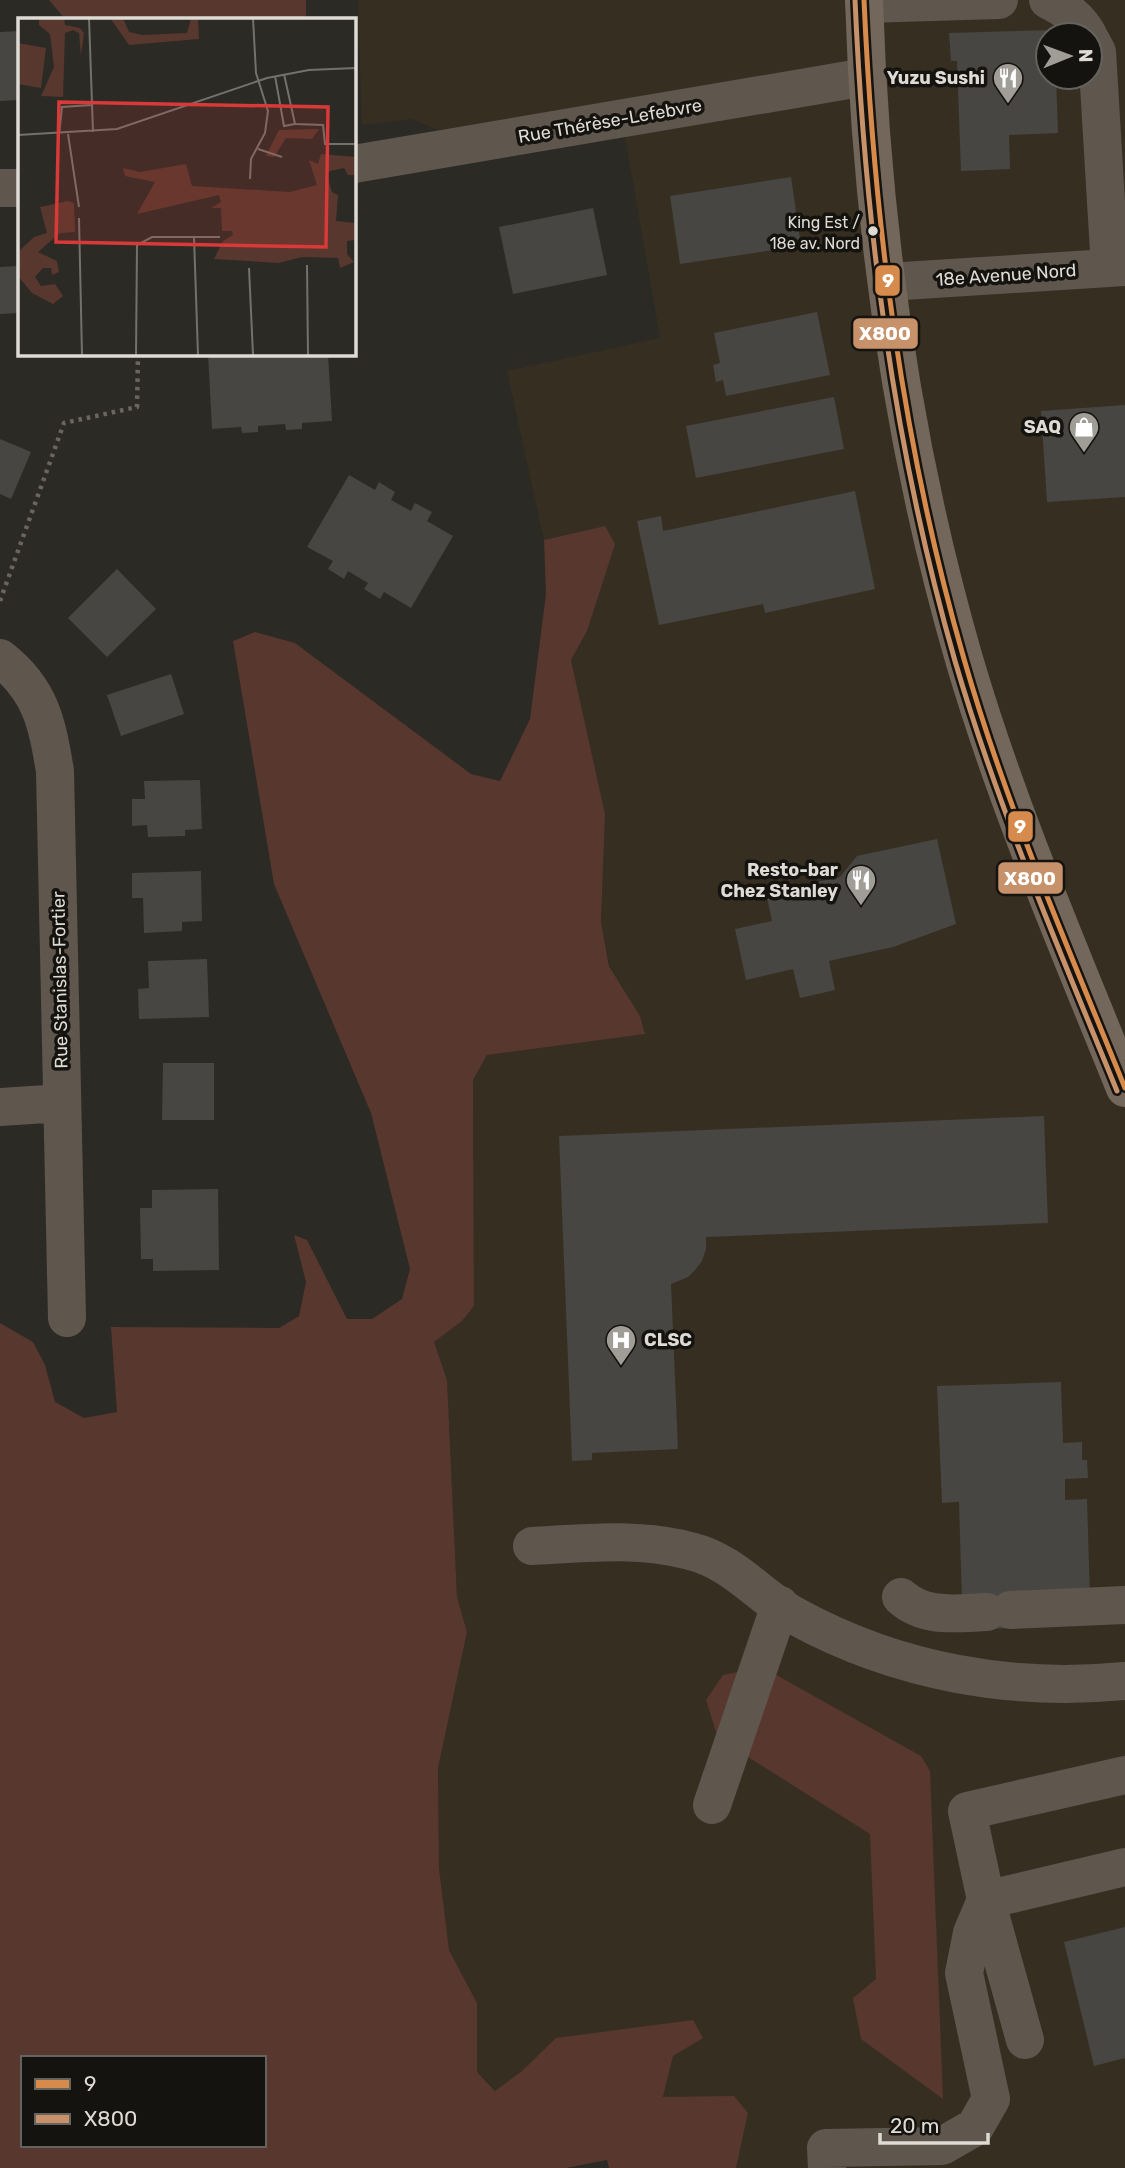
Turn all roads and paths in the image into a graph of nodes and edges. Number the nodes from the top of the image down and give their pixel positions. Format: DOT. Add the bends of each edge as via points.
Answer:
graph roads {
  1 [pos="999,0"];
  2 [pos="1048,0"];
  3 [pos="864,2"];
  4 [pos="1078,21"];
  5 [pos="866,77"];
  6 [pos="1101,91"];
  7 [pos="355,164"];
  8 [pos="0,188"];
  9 [pos="18,188"];
  10 [pos="1118,267"];
  11 [pos="887,282"];
  12 [pos="138,355"];
  13 [pos="0,601"];
  14 [pos="0,658"];
  15 [pos="1125,1088"];
  16 [pos="62,1103"];
  17 [pos="0,1107"];
  18 [pos="67,1318"];
  19 [pos="532,1546"];
  20 [pos="901,1597"];
  21 [pos="780,1605"];
  22 [pos="1125,1605"];
  23 [pos="1125,1681"];
  24 [pos="1125,1775"];
  25 [pos="712,1805"];
  26 [pos="1125,1867"];
  27 [pos="986,1900"];
  28 [pos="1025,2040"];
  29 [pos="827,2168"];
  1 -- 3 [label="street"];
  2 -- 4 [label="street" via="1066,8"];
  3 -- 5 [label="main road"];
  5 -- 7 [label="street, Rue Thérèse-Lefebvre"];
  5 -- 11 [label="main road"];
  6 -- 10 [label="street"];
  8 -- 9 [label="street"];
  10 -- 11 [label="street, 18e Avenue Nord"];
  11 -- 15 [label="main road" via="918,474 964,659 1016,816"];
  12 -- 13 [label="path" via="137,407 64,423"];
  14 -- 16 [label="street, Rue Stanislas-Fortier" via="30,687 47,726 55,771"];
  16 -- 17 [label="street"];
  16 -- 18 [label="street, Rue Stanislas-Fortier"];
  19 -- 21 [label="street" via="626,1541 691,1551 716,1559"];
  20 -- 22 [label="street" via="911,1606 942,1614"];
  21 -- 23 [label="street" via="834,1636 904,1663 953,1675 1083,1685"];
  21 -- 25 [label="street"];
  24 -- 27 [label="street" via="967,1811"];
  26 -- 27 [label="street"];
  27 -- 28 [label="street"];
  27 -- 29 [label="street" via="972,1933 964,1973 991,2099 975,2127 942,2146 826,2148"];
}
